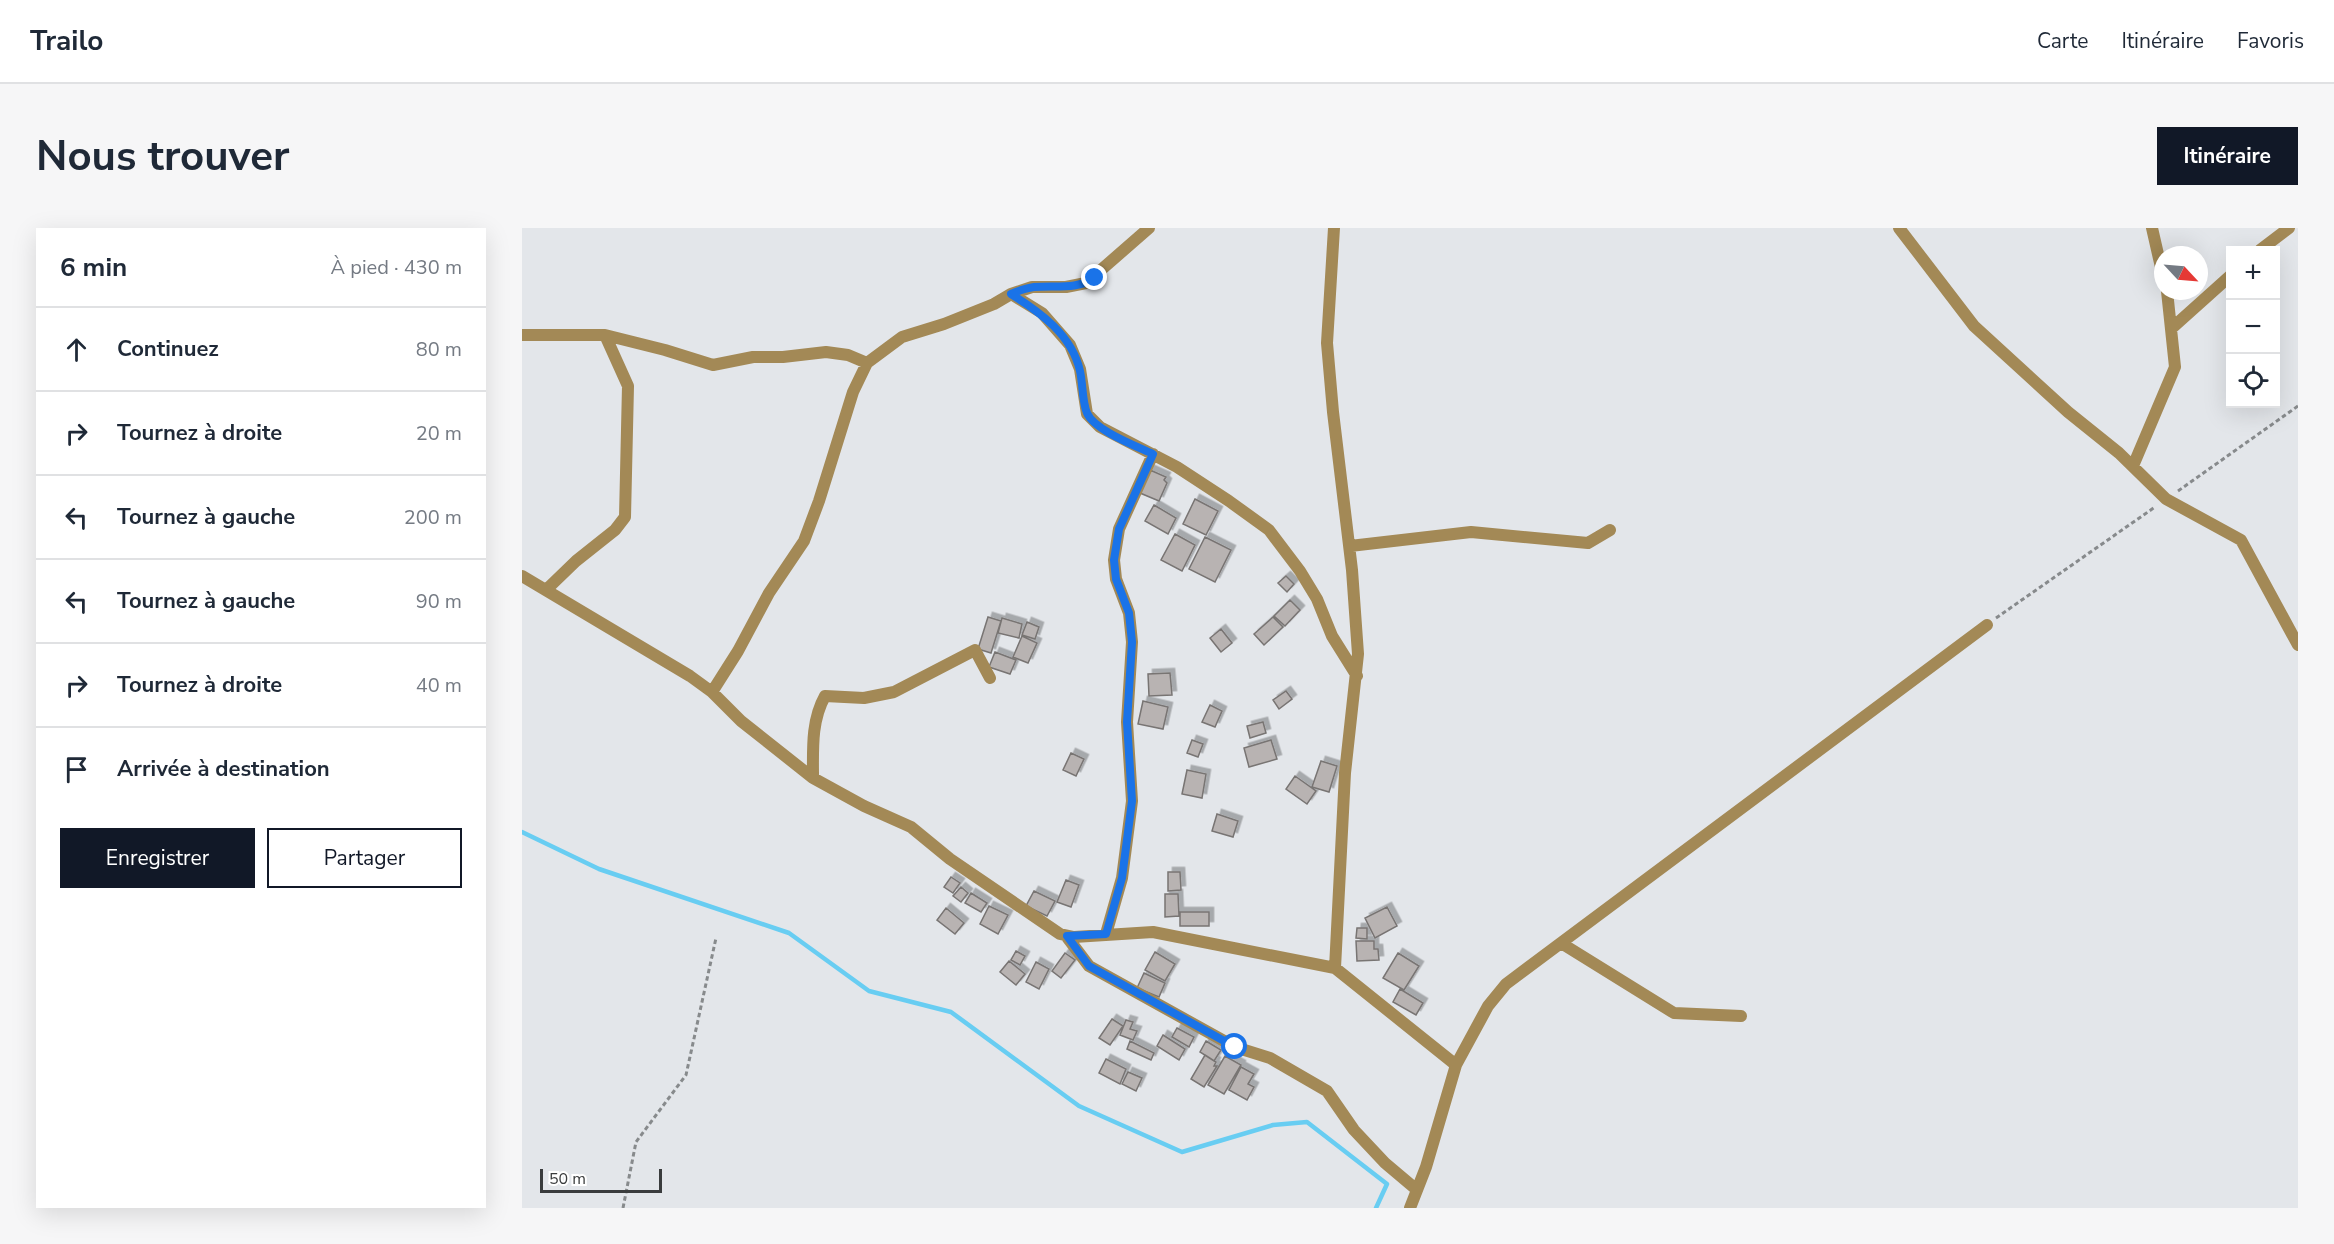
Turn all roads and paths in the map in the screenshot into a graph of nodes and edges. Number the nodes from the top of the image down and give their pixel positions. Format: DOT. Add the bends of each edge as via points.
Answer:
graph roads {
  1 [pos="1149,228"];
  2 [pos="1348,228"];
  3 [pos="1899,228"];
  4 [pos="2152,228"];
  5 [pos="2289,228"];
  6 [pos="1334,230"];
  7 [pos="2156,246"];
  8 [pos="2265,246"];
  9 [pos="2226,280"];
  10 [pos="1011,294"];
  11 [pos="2168,300"];
  12 [pos="2172,328"];
  13 [pos="522,335"];
  14 [pos="605,335"];
  15 [pos="867,363"];
  16 [pos="2298,406"];
  17 [pos="1153,454"];
  18 [pos="2133,466"];
  19 [pos="2166,499"];
  20 [pos="1611,530"];
  21 [pos="1350,546"];
  22 [pos="525,580"];
  23 [pos="546,590"];
  24 [pos="1988,625"];
  25 [pos="2298,645"];
  26 [pos="1357,676"];
  27 [pos="990,678"];
  28 [pos="712,692"];
  29 [pos="813,778"];
  30 [pos="1106,934"];
  31 [pos="1067,936"];
  32 [pos="716,938"];
  33 [pos="1561,943"];
  34 [pos="1335,968"];
  35 [pos="1741,1016"];
  36 [pos="1456,1065"];
  37 [pos="1417,1190"];
  38 [pos="623,1208"];
  39 [pos="1410,1208"];
  1 -- 10 [label="street" via="1086,283 1032,287"];
  2 -- 6 [label="street"];
  3 -- 18 [label="street" via="1974,326"];
  4 -- 7 [label="street"];
  5 -- 8 [label="street"];
  6 -- 21 [label="street" via="1327,342"];
  9 -- 12 [label="street"];
  10 -- 15 [label="street" via="944,324 902,337"];
  10 -- 17 [label="street" via="1042,314 1070,345 1080,369 1087,414 1100,427"];
  11 -- 12 [label="street"];
  12 -- 18 [label="street" via="2175,367"];
  13 -- 14 [label="street"];
  14 -- 15 [label="street" via="713,365 753,357 826,352"];
  14 -- 23 [label="street" via="628,386 625,517"];
  15 -- 28 [label="street" via="853,392 804,541"];
  16 -- 19 [label="path"];
  17 -- 26 [label="street" via="1269,530 1317,599 1332,636"];
  17 -- 30 [label="street" via="1119,529 1114,560 1116,579 1129,613 1132,642 1127,722 1132,801 1122,878"];
  18 -- 19 [label="street"];
  19 -- 24 [label="path"];
  19 -- 25 [label="street" via="2241,540"];
  20 -- 21 [label="street" via="1588,543 1471,532"];
  21 -- 26 [label="street"];
  22 -- 23 [label="street"];
  23 -- 28 [label="street"];
  24 -- 33 [label="street"];
  26 -- 34 [label="street" via="1345,773"];
  27 -- 29 [label="street" via="975,650 894,692 864,698 825,696 817,711"];
  28 -- 29 [label="street" via="741,721"];
  29 -- 31 [label="street" via="911,827 950,859"];
  30 -- 31 [label="street"];
  30 -- 34 [label="street" via="1153,932"];
  31 -- 37 [label="street" via="1089,966 1235,1047 1270,1058 1327,1090 1354,1130"];
  32 -- 38 [label="path" via="686,1075 636,1142"];
  33 -- 35 [label="street" via="1674,1013"];
  33 -- 36 [label="street" via="1506,984 1488,1005"];
  34 -- 36 [label="street"];
  36 -- 37 [label="street"];
  37 -- 39 [label="street"];
}
